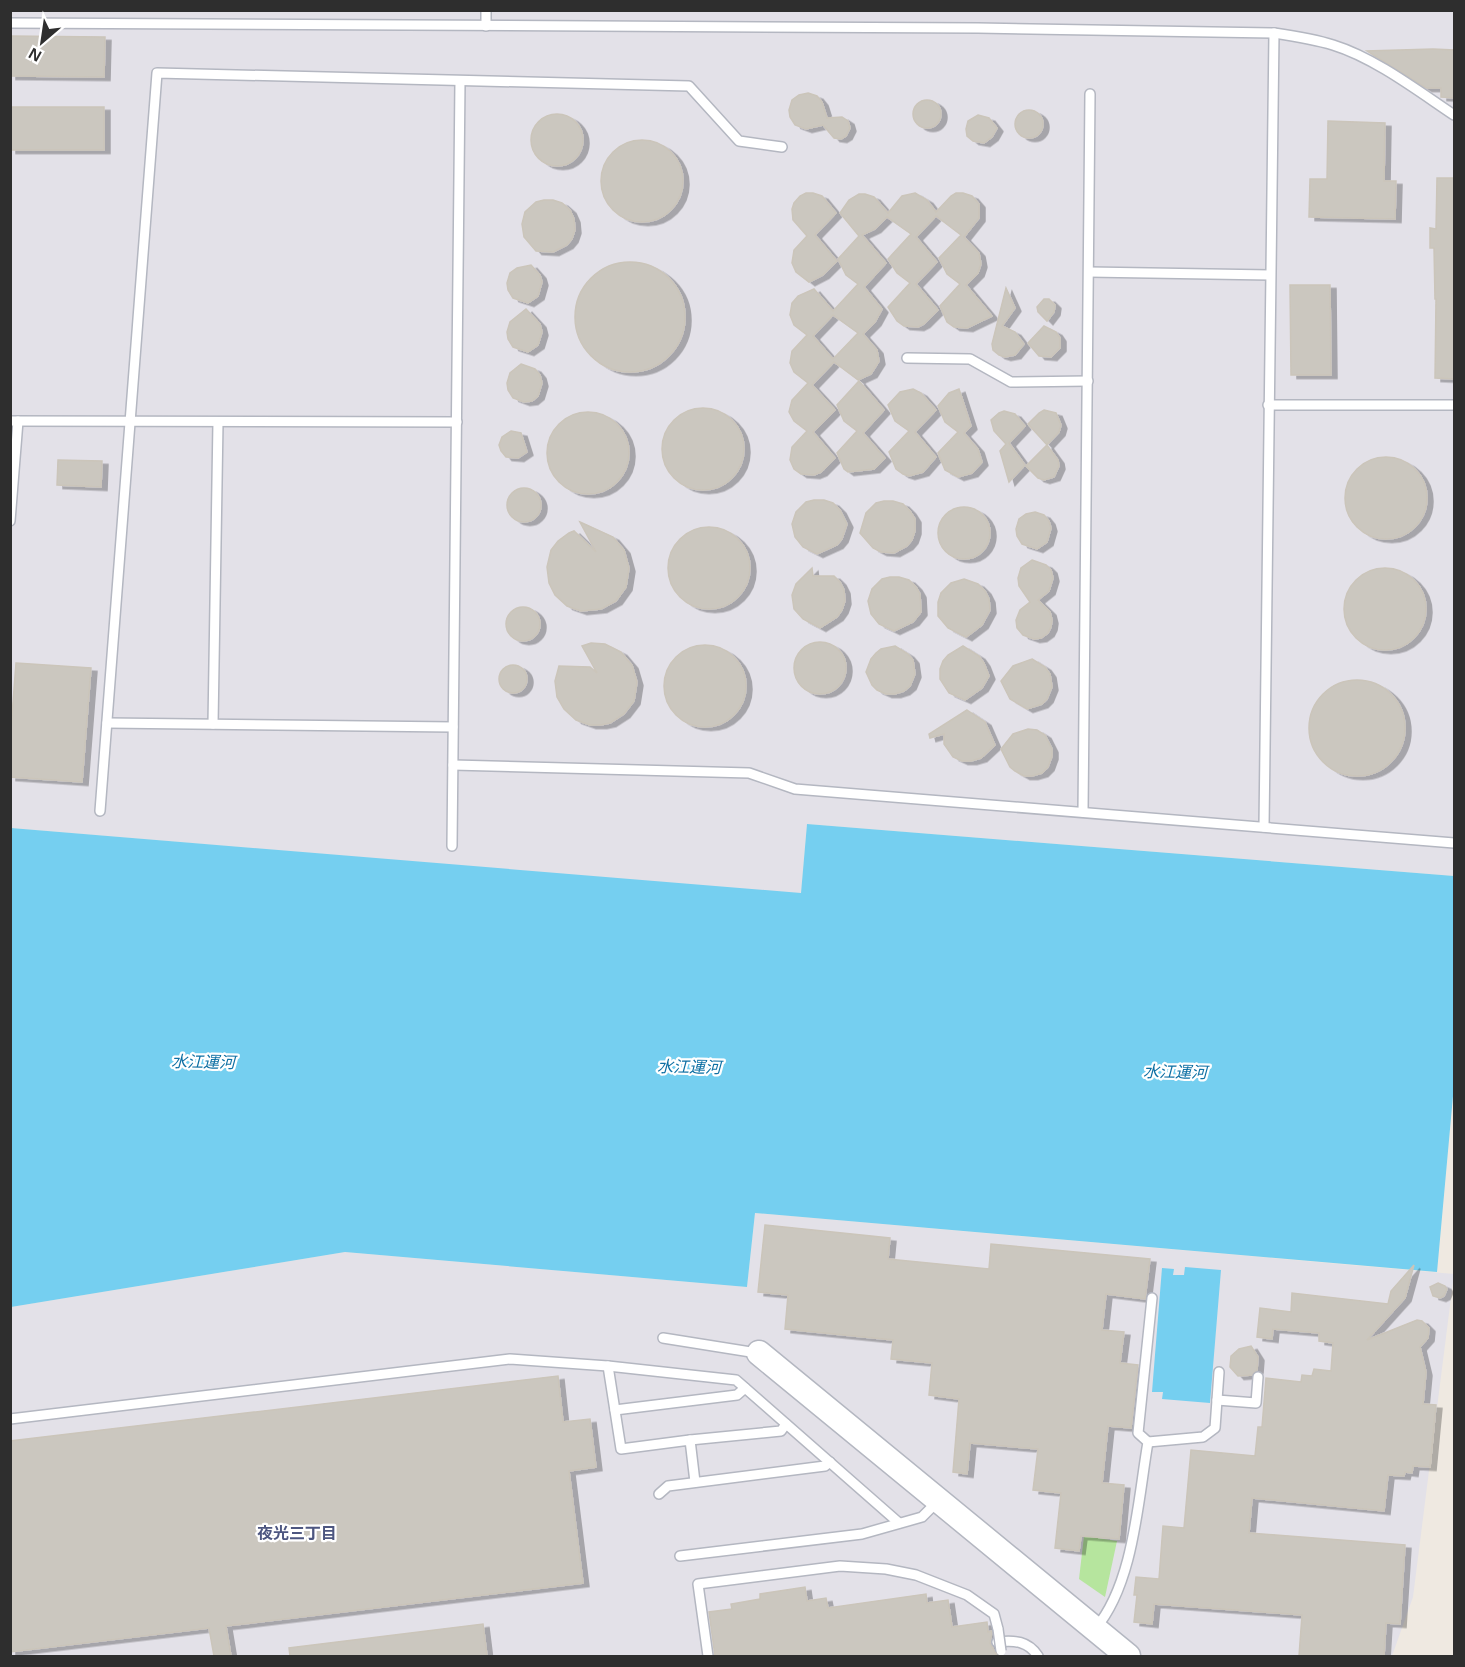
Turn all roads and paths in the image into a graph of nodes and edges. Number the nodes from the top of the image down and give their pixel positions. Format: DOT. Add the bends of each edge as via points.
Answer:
graph roads {
  1 [pos="486,10"];
  2 [pos="10,23"];
  3 [pos="486,26"];
  4 [pos="1274,33"];
  5 [pos="460,81"];
  6 [pos="1090,94"];
  7 [pos="1455,115"];
  8 [pos="782,147"];
  9 [pos="1089,272"];
  10 [pos="1270,275"];
  11 [pos="907,358"];
  12 [pos="1088,381"];
  13 [pos="1268,405"];
  14 [pos="1455,405"];
  15 [pos="14,421"];
  16 [pos="131,422"];
  17 [pos="218,422"];
  18 [pos="457,422"];
  19 [pos="10,520"];
  20 [pos="107,723"];
  21 [pos="213,724"];
  22 [pos="453,727"];
  23 [pos="453,765"];
  24 [pos="100,811"];
  25 [pos="1083,812"];
  26 [pos="1264,827"];
  27 [pos="1455,843"];
  28 [pos="452,846"];
  29 [pos="1152,1298"];
  30 [pos="663,1338"];
  31 [pos="759,1353"];
  32 [pos="608,1366"];
  33 [pos="1219,1371"];
  34 [pos="1258,1377"];
  35 [pos="745,1388"];
  36 [pos="1217,1400"];
  37 [pos="615,1410"];
  38 [pos="10,1419"];
  39 [pos="786,1424"];
  40 [pos="690,1440"];
  41 [pos="1148,1442"];
  42 [pos="830,1462"];
  43 [pos="695,1482"];
  44 [pos="659,1494"];
  45 [pos="939,1500"];
  46 [pos="899,1523"];
  47 [pos="680,1556"];
  48 [pos="1095,1629"];
  49 [pos="1000,1650"];
  50 [pos="708,1656"];
  51 [pos="1038,1656"];
  52 [pos="1128,1656"];
  1 -- 3 [label="lane"];
  2 -- 3 [label="lane"];
  3 -- 4 [label="lane"];
  4 -- 7 [label="lane" via="1304,37 1355,53"];
  4 -- 10 [label="lane"];
  5 -- 8 [label="lane" via="689,86 739,141"];
  5 -- 16 [label="lane" via="157,73"];
  5 -- 18 [label="lane"];
  6 -- 9 [label="lane"];
  9 -- 10 [label="lane"];
  9 -- 12 [label="lane"];
  10 -- 13 [label="lane"];
  11 -- 12 [label="lane" via="970,359 1011,382"];
  12 -- 25 [label="lane"];
  13 -- 14 [label="lane"];
  13 -- 26 [label="lane"];
  15 -- 16 [label="lane"];
  15 -- 19 [label="lane"];
  16 -- 17 [label="lane"];
  16 -- 20 [label="lane"];
  17 -- 18 [label="lane"];
  17 -- 21 [label="lane"];
  18 -- 22 [label="lane"];
  20 -- 21 [label="lane"];
  20 -- 24 [label="lane"];
  21 -- 22 [label="lane"];
  22 -- 23 [label="lane"];
  23 -- 25 [label="lane" via="749,773 795,789"];
  23 -- 28 [label="lane"];
  25 -- 26 [label="lane"];
  26 -- 27 [label="lane"];
  29 -- 41 [label="lane" via="1138,1433"];
  30 -- 31 [label="lane"];
  31 -- 45 [label="street"];
  32 -- 35 [label="lane" via="736,1380"];
  32 -- 37 [label="lane"];
  32 -- 38 [label="lane" via="510,1359"];
  33 -- 36 [label="lane"];
  34 -- 36 [label="lane" via="1256,1403"];
  35 -- 37 [label="lane" via="737,1395"];
  35 -- 39 [label="lane"];
  36 -- 41 [label="lane" via="1215,1428 1203,1437"];
  37 -- 40 [label="lane" via="621,1449"];
  39 -- 40 [label="lane" via="782,1431"];
  39 -- 42 [label="lane"];
  40 -- 43 [label="lane"];
  41 -- 48 [label="lane" via="1137,1517 1122,1579 1107,1616"];
  42 -- 43 [label="lane" via="825,1466"];
  42 -- 46 [label="lane"];
  43 -- 44 [label="lane" via="668,1486"];
  45 -- 46 [label="lane" via="922,1517"];
  45 -- 48 [label="street"];
  46 -- 47 [label="lane" via="862,1533"];
  48 -- 52 [label="street"];
  49 -- 50 [label="lane, bridge" via="994,1614 967,1595 916,1575 840,1566 698,1584"];
  49 -- 51 [label="lane" via="1012,1640 1025,1643"];
}
